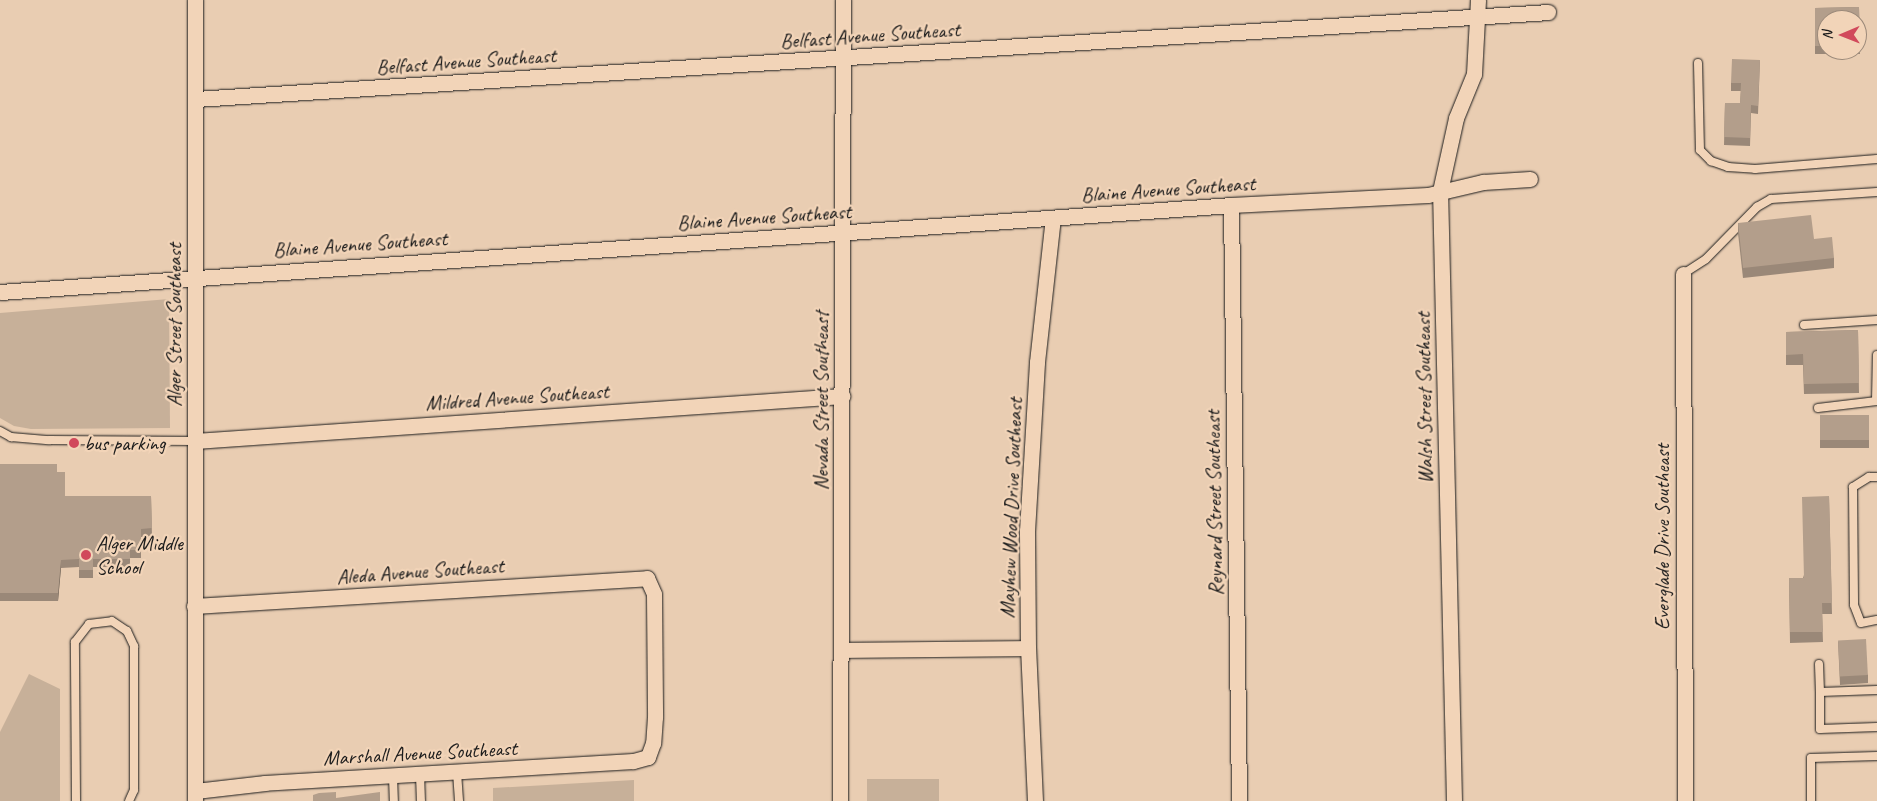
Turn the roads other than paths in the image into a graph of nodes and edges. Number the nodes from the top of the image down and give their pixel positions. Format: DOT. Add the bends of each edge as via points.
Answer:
graph roads {
  1 [pos="195,0"];
  2 [pos="843,0"];
  3 [pos="1478,0"];
  4 [pos="1548,12"];
  5 [pos="1478,16"];
  6 [pos="843,58"];
  7 [pos="1698,63"];
  8 [pos="196,99"];
  9 [pos="1877,159"];
  10 [pos="1530,179"];
  11 [pos="1440,191"];
  12 [pos="1877,192"];
  13 [pos="1231,205"];
  14 [pos="1053,218"];
  15 [pos="842,233"];
  16 [pos="1683,274"];
  17 [pos="195,277"];
  18 [pos="0,292"];
  19 [pos="1877,320"];
  20 [pos="1804,326"];
  21 [pos="1877,355"];
  22 [pos="842,396"];
  23 [pos="1877,401"];
  24 [pos="1818,408"];
  25 [pos="0,431"];
  26 [pos="195,441"];
  27 [pos="1877,477"];
  28 [pos="194,606"];
  29 [pos="1877,620"];
  30 [pos="1028,648"];
  31 [pos="842,650"];
  32 [pos="1819,664"];
  33 [pos="1877,690"];
  34 [pos="1820,692"];
  35 [pos="1877,727"];
  36 [pos="1877,756"];
  37 [pos="648,757"];
  38 [pos="457,772"];
  39 [pos="420,774"];
  40 [pos="393,776"];
  41 [pos="195,796"];
  42 [pos="76,801"];
  43 [pos="129,801"];
  44 [pos="394,801"];
  45 [pos="421,801"];
  46 [pos="459,801"];
  47 [pos="840,801"];
  48 [pos="1035,801"];
  49 [pos="1239,801"];
  50 [pos="1454,801"];
  51 [pos="1685,801"];
  52 [pos="1811,801"];
  1 -- 8 [label="street, Alger Street Southeast"];
  2 -- 6 [label="street, Nevada Street Southeast"];
  3 -- 5 [label="street, Walsh Street Southeast"];
  4 -- 5 [label="street, Belfast Avenue Southeast"];
  5 -- 6 [label="street, Belfast Avenue Southeast"];
  5 -- 11 [label="street, Walsh Street Southeast" via="1474,74 1456,118"];
  6 -- 8 [label="street, Belfast Avenue Southeast"];
  6 -- 15 [label="street, Nevada Street Southeast"];
  7 -- 9 [label="lane" via="1700,150 1711,161 1728,167 1755,169"];
  8 -- 17 [label="street, Alger Street Southeast"];
  10 -- 11 [label="street, Blaine Avenue Southeast" via="1483,182"];
  11 -- 13 [label="street, Blaine Avenue Southeast" via="1428,195"];
  11 -- 50 [label="street, Walsh Street Southeast"];
  12 -- 16 [label="lane" via="1771,199 1757,207 1706,259"];
  13 -- 14 [label="street, Blaine Avenue Southeast"];
  13 -- 49 [label="street, Reynard Street Southeast"];
  14 -- 15 [label="street, Blaine Avenue Southeast"];
  14 -- 30 [label="street, Mayhew Wood Drive Southeast" via="1037,362 1031,459 1027,531"];
  15 -- 17 [label="street, Blaine Avenue Southeast"];
  15 -- 22 [label="street, Nevada Street Southeast"];
  16 -- 51 [label="street, Everglade Drive Southeast"];
  17 -- 18 [label="street, Blaine Avenue Southeast"];
  17 -- 26 [label="street, Alger Street Southeast"];
  19 -- 20 [label="lane"];
  21 -- 23 [label="lane"];
  22 -- 26 [label="street, Mildred Avenue Southeast"];
  22 -- 31 [label="street, Nevada Street Southeast"];
  23 -- 24 [label="lane"];
  25 -- 26 [label="lane" via="11,436 49,440"];
  26 -- 28 [label="street, Alger Street Southeast"];
  27 -- 29 [label="lane" via="1868,477 1853,487 1854,605 1861,623"];
  28 -- 37 [label="street, Aleda Avenue Southeast" via="648,578 654,594 655,717 654,743"];
  28 -- 41 [label="street, Alger Street Southeast"];
  30 -- 31 [label="street"];
  30 -- 48 [label="street, Mayhew Wood Drive Southeast"];
  31 -- 47 [label="street, Nevada Street Southeast"];
  32 -- 34 [label="lane"];
  33 -- 34 [label="lane"];
  34 -- 35 [label="lane" via="1820,729"];
  36 -- 52 [label="lane" via="1811,758"];
  37 -- 38 [label="street, Marshall Avenue Southeast" via="633,761"];
  38 -- 39 [label="street, Marshall Avenue Southeast"];
  38 -- 46 [label="lane"];
  39 -- 40 [label="street, Marshall Avenue Southeast"];
  39 -- 45 [label="lane"];
  40 -- 41 [label="street, Marshall Avenue Southeast"];
  40 -- 44 [label="lane"];
  42 -- 43 [label="lane" via="75,642 89,624 112,621 127,631 134,646 134,790"];
}
